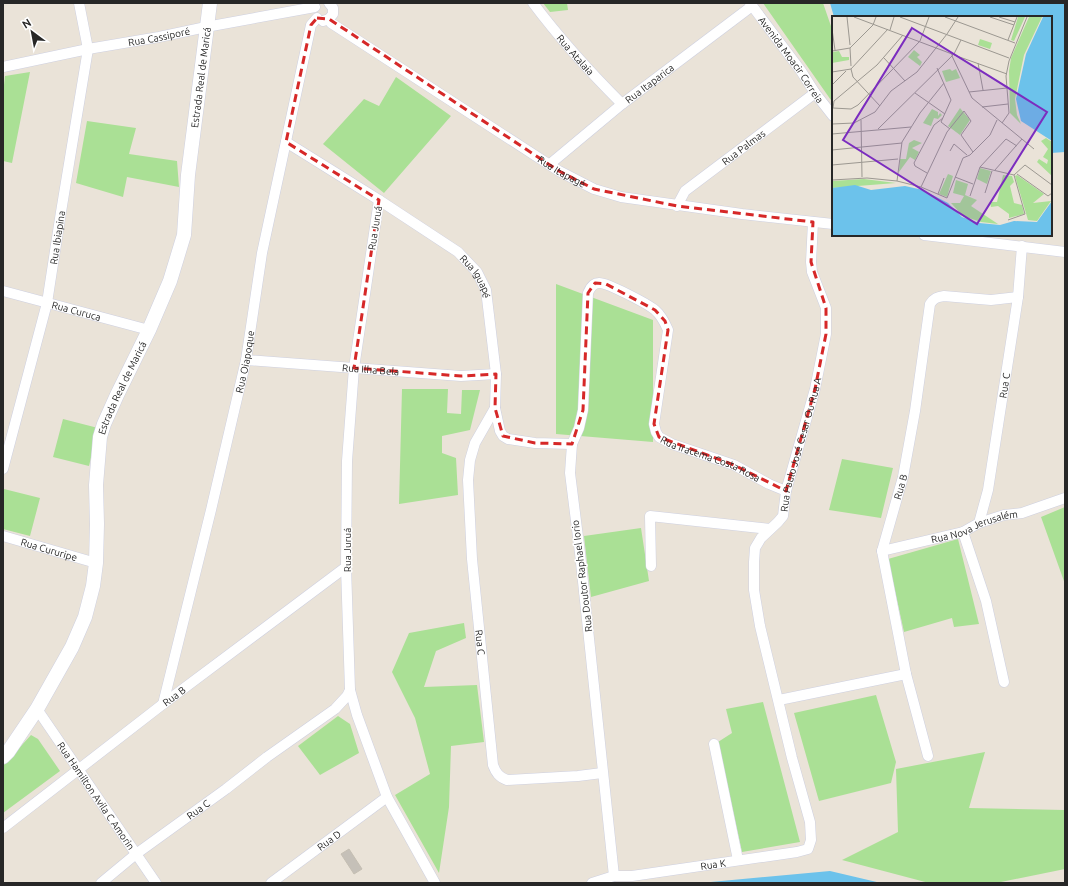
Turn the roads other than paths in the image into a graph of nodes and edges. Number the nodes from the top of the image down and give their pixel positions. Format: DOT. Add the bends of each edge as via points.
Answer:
graph roads {
  1 [pos="79,3"];
  2 [pos="210,3"];
  3 [pos="533,3"];
  4 [pos="332,4"];
  5 [pos="751,4"];
  6 [pos="316,5"];
  7 [pos="317,18"];
  8 [pos="329,19"];
  9 [pos="206,26"];
  10 [pos="88,49"];
  11 [pos="3,67"];
  12 [pos="815,93"];
  13 [pos="622,104"];
  14 [pos="832,115"];
  15 [pos="286,142"];
  16 [pos="550,164"];
  17 [pos="379,200"];
  18 [pos="677,206"];
  19 [pos="813,222"];
  20 [pos="832,224"];
  21 [pos="933,236"];
  22 [pos="1022,246"];
  23 [pos="1065,252"];
  24 [pos="600,282"];
  25 [pos="3,291"];
  26 [pos="1018,298"];
  27 [pos="48,303"];
  28 [pos="149,330"];
  29 [pos="246,360"];
  30 [pos="354,368"];
  31 [pos="496,374"];
  32 [pos="495,408"];
  33 [pos="572,444"];
  34 [pos="3,469"];
  35 [pos="786,491"];
  36 [pos="1065,498"];
  37 [pos="979,523"];
  38 [pos="770,530"];
  39 [pos="963,532"];
  40 [pos="3,536"];
  41 [pos="882,551"];
  42 [pos="96,562"];
  43 [pos="651,566"];
  44 [pos="346,567"];
  45 [pos="906,674"];
  46 [pos="1004,682"];
  47 [pos="350,690"];
  48 [pos="779,700"];
  49 [pos="163,704"];
  50 [pos="37,709"];
  51 [pos="335,709"];
  52 [pos="357,715"];
  53 [pos="714,744"];
  54 [pos="928,756"];
  55 [pos="3,757"];
  56 [pos="78,770"];
  57 [pos="602,773"];
  58 [pos="387,797"];
  59 [pos="810,822"];
  60 [pos="3,828"];
  61 [pos="136,854"];
  62 [pos="738,860"];
  63 [pos="614,876"];
  64 [pos="101,883"];
  65 [pos="156,883"];
  66 [pos="271,883"];
  67 [pos="435,883"];
  68 [pos="592,883"];
  1 -- 10 [label="street, Rua Ibiapina"];
  2 -- 9 [label="main road, Estrada Real de Maricá"];
  3 -- 13 [label="street, Rua Atalaia" via="598,80"];
  4 -- 8 [label="street" via="333,14"];
  5 -- 12 [label="street, Avenida Moacir Correia"];
  5 -- 13 [label="street, Rua Itaparica"];
  6 -- 7 [label="street, Rua Cassiporé" via="314,13"];
  6 -- 9 [label="street, Rua Cassiporé"];
  7 -- 8 [label="street" via="323,21"];
  7 -- 15 [label="street, Rua Oiapoque" via="311,26"];
  8 -- 16 [label="street, Rua Itapagé"];
  9 -- 10 [label="street, Rua Cassiporé"];
  9 -- 28 [label="main road, Estrada Real de Maricá" via="188,175 184,235 170,281"];
  10 -- 11 [label="street, Rua Cassiporé"];
  10 -- 27 [label="street, Rua Ibiapina" via="60,212"];
  12 -- 14 [label="street, Avenida Moacir Correia"];
  12 -- 18 [label="street, Rua Palmas" via="685,191"];
  13 -- 16 [label="street, Rua Itaparica"];
  15 -- 17 [label="street, Rua Iguapé"];
  15 -- 29 [label="street, Rua Oiapoque" via="262,254"];
  16 -- 18 [label="street, Rua Itapagé" via="594,189 621,197"];
  17 -- 30 [label="street, Rua Juruá"];
  17 -- 31 [label="street, Rua Iguapé" via="458,252 478,272 486,290"];
  18 -- 19 [label="street, Rua Itapagé"];
  19 -- 20 [label="street, Rua Itapagé"];
  19 -- 35 [label="street, Rua Paulo José Cesar Ou Rua A" via="812,272 826,308 826,334 815,389"];
  21 -- 22 [label="street"];
  22 -- 23 [label="street"];
  22 -- 26 [label="street, Rua C"];
  24 -- 33 [label="street, Rua Doutor Raphael Iorio" via="590,287 588,293 583,410"];
  24 -- 35 [label="street, Rua Iracema Costa Rosa" via="655,310 665,321 668,330 654,424 659,437 672,444 734,465"];
  25 -- 27 [label="street, Rua Curuca"];
  26 -- 37 [label="street, Rua C" via="988,490"];
  26 -- 41 [label="street, Rua B" via="991,300 944,296 937,297 930,304 903,477"];
  27 -- 28 [label="street, Rua Curuca"];
  27 -- 34 [label="street, Rua Ibiapina"];
  28 -- 42 [label="main road, Estrada Real de Maricá" via="117,395 100,437 96,485"];
  29 -- 30 [label="street, Rua Ilha Bela"];
  29 -- 49 [label="street, Rua Oiapoque"];
  30 -- 31 [label="street, Rua Ilha Bela" via="461,376"];
  30 -- 44 [label="street, Rua Juruá" via="347,461"];
  31 -- 32 [label="street, Rua Iguapé"];
  32 -- 33 [label="street, Rua Iguapé" via="500,431 508,439"];
  32 -- 57 [label="street, Rua C" via="475,444 468,480 472,559 493,765 496,772 507,780"];
  33 -- 57 [label="street, Rua Doutor Raphael Iorio" via="570,473"];
  35 -- 38 [label="street, Rua Paulo José Cesar Ou Rua A" via="782,516"];
  36 -- 37 [label="street, Rua Nova Jerusalém" via="1022,513 1004,515"];
  37 -- 39 [label="street, Rua Nova Jerusalém"];
  38 -- 43 [label="street" via="650,516"];
  38 -- 48 [label="street, Rua Paulo José Cesar Ou Rua A" via="755,548 754,590 760,626"];
  39 -- 41 [label="street, Rua Nova Jerusalém"];
  39 -- 46 [label="street" via="986,600"];
  40 -- 42 [label="street, Rua Cururipe"];
  41 -- 45 [label="street, Rua B"];
  42 -- 50 [label="main road, Estrada Real de Maricá" via="85,617 72,647"];
  44 -- 47 [label="street, Rua Juruá"];
  44 -- 49 [label="street, Rua B"];
  45 -- 48 [label="street"];
  45 -- 54 [label="street, Rua B"];
  47 -- 51 [label="street, Rua C"];
  47 -- 52 [label="street, Rua Juruá"];
  48 -- 59 [label="street, Rua Paulo José Cesar Ou Rua A"];
  49 -- 56 [label="street, Rua B"];
  50 -- 55 [label="main road, Estrada Real de Maricá"];
  50 -- 56 [label="street, Rua Hamilton Avila C Amorin"];
  51 -- 52 [label="street" via="344,709"];
  51 -- 61 [label="street, Rua C"];
  52 -- 58 [label="street, Rua Juruá"];
  53 -- 62 [label="street"];
  56 -- 60 [label="street, Rua B"];
  56 -- 61 [label="street, Rua Hamilton Avila C Amorin"];
  57 -- 63 [label="street, Rua Doutor Raphael Iorio"];
  58 -- 66 [label="street, Rua D"];
  58 -- 67 [label="street, Rua Juruá"];
  59 -- 62 [label="street, Rua K" via="811,840 808,848 797,852"];
  61 -- 64 [label="street, Rua C"];
  61 -- 65 [label="street, Rua Hamilton Avila C Amorin"];
  62 -- 63 [label="street, Rua K" via="632,876"];
  63 -- 68 [label="street, Rua K"];
}
